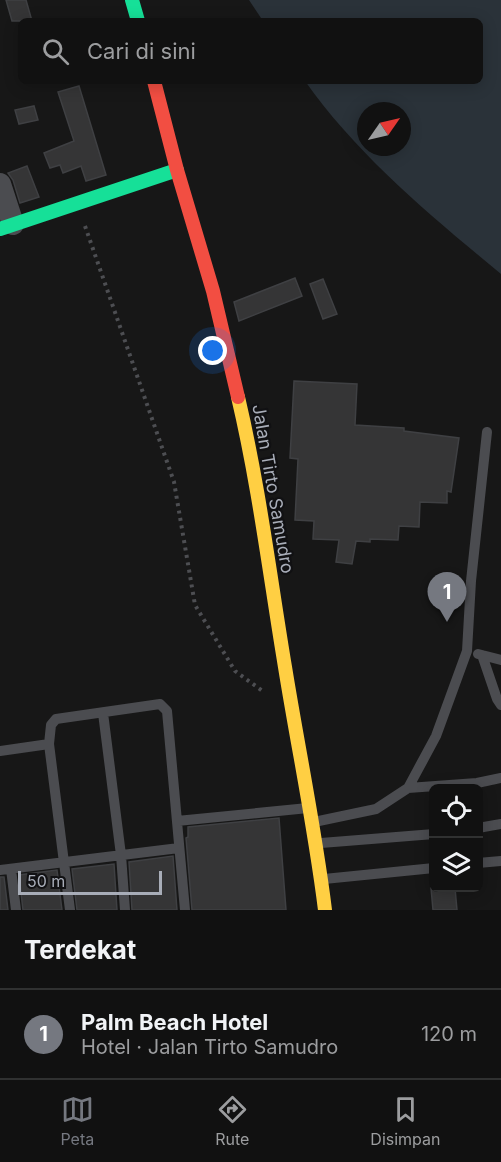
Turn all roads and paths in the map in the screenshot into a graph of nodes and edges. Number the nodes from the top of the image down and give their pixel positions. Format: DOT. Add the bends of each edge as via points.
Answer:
graph roads {
  1 [pos="132,0"];
  2 [pos="137,18"];
  3 [pos="155,84"];
  4 [pos="177,170"];
  5 [pos="0,184"];
  6 [pos="77,202"];
  7 [pos="7,226"];
  8 [pos="487,432"];
  9 [pos="467,651"];
  10 [pos="482,655"];
  11 [pos="501,660"];
  12 [pos="501,705"];
  13 [pos="292,710"];
  14 [pos="103,712"];
  15 [pos="49,744"];
  16 [pos="0,751"];
  17 [pos="501,778"];
  18 [pos="408,788"];
  19 [pos="311,808"];
  20 [pos="177,821"];
  21 [pos="314,822"];
  22 [pos="501,824"];
  23 [pos="483,827"];
  24 [pos="429,834"];
  25 [pos="317,844"];
  26 [pos="179,848"];
  27 [pos="121,855"];
  28 [pos="501,861"];
  29 [pos="64,862"];
  30 [pos="483,863"];
  31 [pos="6,869"];
  32 [pos="429,869"];
  33 [pos="320,880"];
  34 [pos="16,910"];
  35 [pos="70,910"];
  36 [pos="125,910"];
  37 [pos="185,910"];
  38 [pos="325,910"];
  1 -- 2 [label="street"];
  3 -- 4 [label="street, Jalan Tirto Samudro"];
  4 -- 6 [label="street"];
  4 -- 13 [label="street, Jalan Tirto Samudro" via="213,291 248,438"];
  5 -- 7 [label="street"];
  6 -- 7 [label="street"];
  6 -- 13 [label="path" via="174,482 195,605 235,670"];
  8 -- 9 [label="lane"];
  9 -- 10 [label="lane"];
  9 -- 18 [label="lane" via="436,736"];
  10 -- 11 [label="lane"];
  10 -- 12 [label="lane"];
  13 -- 19 [label="street, Jalan Tirto Samudro"];
  14 -- 15 [label="lane" via="56,719 51,725"];
  14 -- 20 [label="lane" via="160,704 167,711"];
  14 -- 27 [label="lane"];
  15 -- 16 [label="lane"];
  15 -- 29 [label="lane"];
  17 -- 18 [label="lane"];
  18 -- 21 [label="lane" via="376,809"];
  19 -- 20 [label="lane"];
  19 -- 21 [label="street, Jalan Tirto Samudro"];
  20 -- 26 [label="lane"];
  21 -- 25 [label="street, Jalan Tirto Samudro"];
  22 -- 23 [label="lane"];
  24 -- 25 [label="lane"];
  25 -- 33 [label="street, Jalan Tirto Samudro"];
  26 -- 27 [label="lane"];
  26 -- 37 [label="lane"];
  27 -- 29 [label="lane"];
  27 -- 36 [label="lane"];
  28 -- 30 [label="lane"];
  29 -- 31 [label="lane"];
  29 -- 35 [label="lane"];
  31 -- 34 [label="lane"];
  32 -- 33 [label="lane"];
  33 -- 38 [label="street, Jalan Tirto Samudro"];
}
